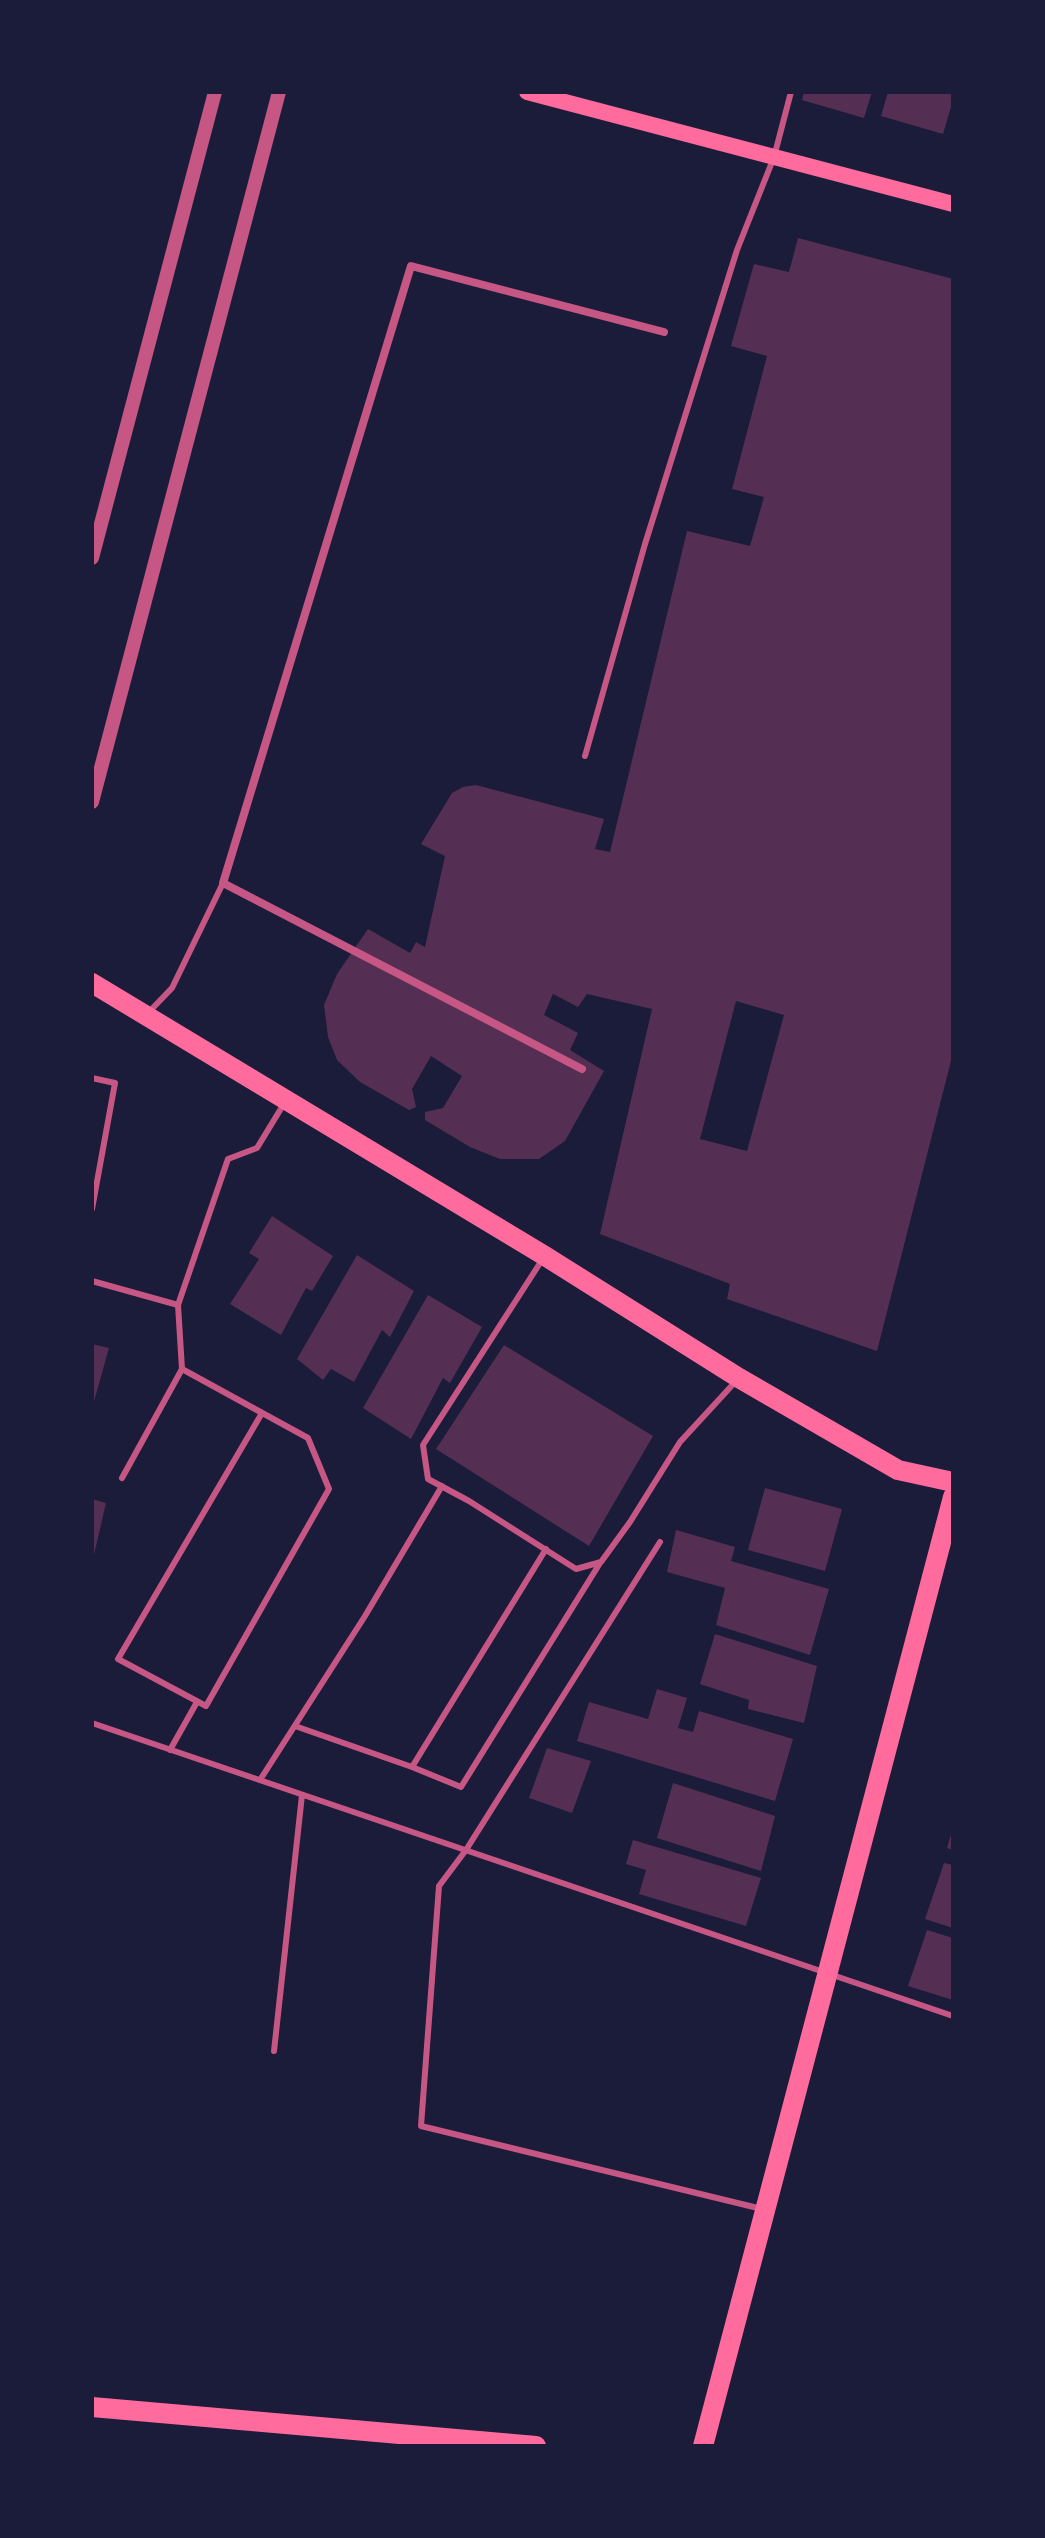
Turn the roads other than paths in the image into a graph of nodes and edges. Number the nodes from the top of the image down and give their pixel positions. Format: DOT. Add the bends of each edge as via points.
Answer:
graph roads {
  1 [pos="215,92"];
  2 [pos="279,92"];
  3 [pos="527,92"];
  4 [pos="791,92"];
  5 [pos="774,157"];
  6 [pos="953,204"];
  7 [pos="664,332"];
  8 [pos="92,558"];
  9 [pos="585,756"];
  10 [pos="92,802"];
  11 [pos="223,883"];
  12 [pos="92,983"];
  13 [pos="146,1016"];
  14 [pos="582,1069"];
  15 [pos="92,1078"];
  16 [pos="286,1101"];
  17 [pos="92,1209"];
  18 [pos="545,1256"];
  19 [pos="92,1281"];
  20 [pos="178,1305"];
  21 [pos="182,1369"];
  22 [pos="739,1378"];
  23 [pos="262,1413"];
  24 [pos="122,1478"];
  25 [pos="953,1482"];
  26 [pos="442,1486"];
  27 [pos="953,1497"];
  28 [pos="660,1542"];
  29 [pos="546,1549"];
  30 [pos="601,1562"];
  31 [pos="197,1702"];
  32 [pos="92,1723"];
  33 [pos="295,1726"];
  34 [pos="170,1750"];
  35 [pos="412,1767"];
  36 [pos="260,1780"];
  37 [pos="302,1795"];
  38 [pos="466,1850"];
  39 [pos="828,1973"];
  40 [pos="953,2016"];
  41 [pos="274,2051"];
  42 [pos="765,2210"];
  43 [pos="92,2407"];
  44 [pos="526,2446"];
  45 [pos="536,2446"];
  46 [pos="703,2446"];
  1 -- 8 [label="street"];
  2 -- 10 [label="street"];
  3 -- 5 [label="main road"];
  4 -- 5 [label="lane"];
  5 -- 6 [label="main road"];
  5 -- 9 [label="lane" via="737,250"];
  7 -- 11 [label="street" via="411,266"];
  11 -- 13 [label="lane" via="172,988"];
  11 -- 14 [label="street"];
  12 -- 13 [label="main road"];
  13 -- 16 [label="main road"];
  15 -- 17 [label="lane" via="115,1083"];
  16 -- 18 [label="main road"];
  16 -- 20 [label="lane" via="257,1148 228,1159"];
  18 -- 22 [label="main road"];
  18 -- 26 [label="lane" via="423,1445 428,1479"];
  19 -- 20 [label="lane"];
  20 -- 21 [label="lane"];
  21 -- 23 [label="lane"];
  21 -- 24 [label="lane"];
  22 -- 25 [label="main road" via="898,1470"];
  22 -- 30 [label="lane" via="680,1442"];
  23 -- 31 [label="lane" via="308,1438 329,1489 206,1706"];
  23 -- 31 [label="lane" via="118,1659"];
  26 -- 29 [label="lane"];
  26 -- 33 [label="lane"];
  27 -- 39 [label="main road"];
  28 -- 38 [label="lane"];
  29 -- 30 [label="lane" via="576,1569"];
  29 -- 35 [label="lane"];
  30 -- 35 [label="lane" via="461,1787"];
  31 -- 34 [label="lane"];
  32 -- 34 [label="lane"];
  33 -- 35 [label="lane"];
  33 -- 36 [label="lane"];
  34 -- 36 [label="lane"];
  36 -- 37 [label="lane"];
  37 -- 38 [label="lane"];
  37 -- 41 [label="lane"];
  38 -- 39 [label="lane"];
  38 -- 42 [label="lane" via="439,1886 421,2126"];
  39 -- 40 [label="lane"];
  39 -- 42 [label="main road"];
  42 -- 46 [label="main road"];
  43 -- 44 [label="main road"];
  44 -- 45 [label="main road"];
}
